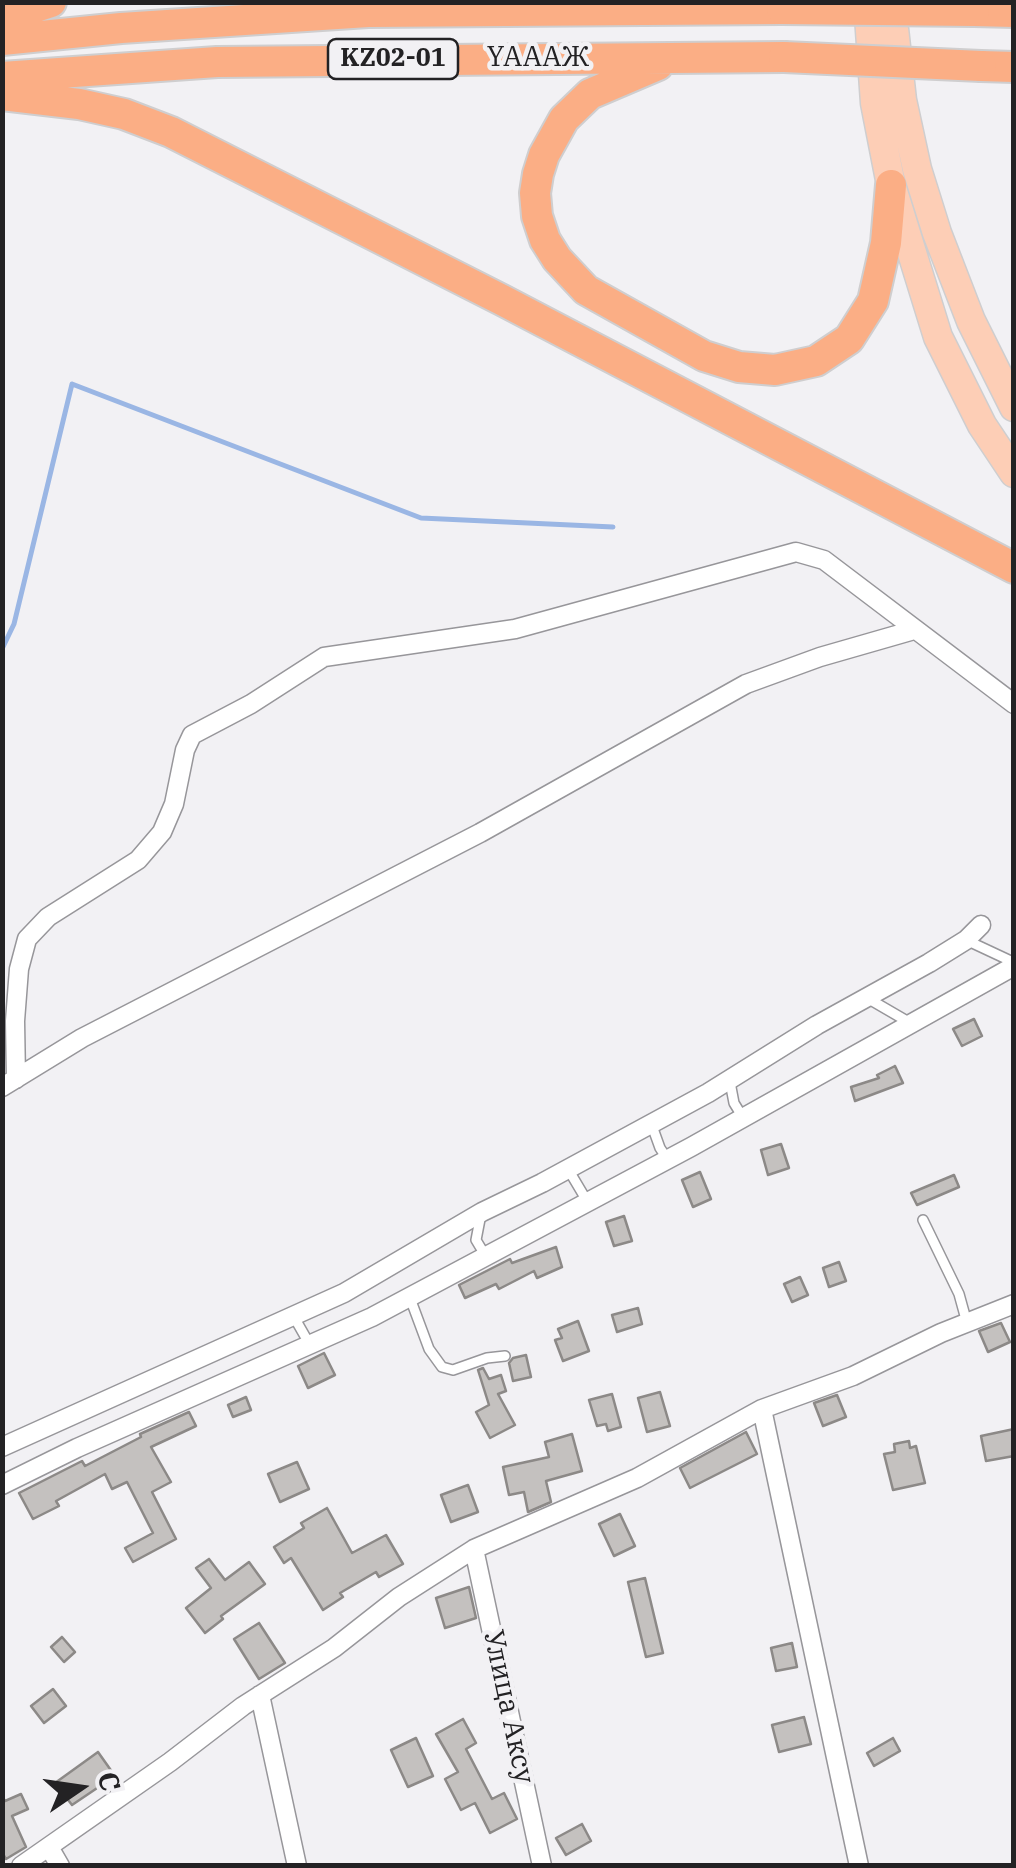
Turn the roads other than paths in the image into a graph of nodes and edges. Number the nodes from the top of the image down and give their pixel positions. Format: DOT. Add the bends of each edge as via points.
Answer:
graph roads {
  1 [pos="51,2"];
  2 [pos="868,2"];
  3 [pos="890,2"];
  4 [pos="660,5"];
  5 [pos="1014,12"];
  6 [pos="2,18"];
  7 [pos="2,40"];
  8 [pos="676,58"];
  9 [pos="1014,67"];
  10 [pos="2,77"];
  11 [pos="2,96"];
  12 [pos="891,185"];
  13 [pos="1014,407"];
  14 [pos="1014,473"];
  15 [pos="1014,568"];
  16 [pos="914,630"];
  17 [pos="1014,704"];
  18 [pos="981,924"];
  19 [pos="966,940"];
  20 [pos="1014,964"];
  21 [pos="866,998"];
  22 [pos="15,1021"];
  23 [pos="912,1024"];
  24 [pos="2,1048"];
  25 [pos="730,1079"];
  26 [pos="9,1083"];
  27 [pos="752,1113"];
  28 [pos="651,1123"];
  29 [pos="672,1156"];
  30 [pos="568,1168"];
  31 [pos="588,1201"];
  32 [pos="482,1212"];
  33 [pos="924,1220"];
  34 [pos="498,1251"];
  35 [pos="410,1298"];
  36 [pos="1014,1304"];
  37 [pos="294,1317"];
  38 [pos="967,1322"];
  39 [pos="310,1346"];
  40 [pos="505,1356"];
  41 [pos="762,1408"];
  42 [pos="2,1447"];
  43 [pos="2,1485"];
  44 [pos="474,1549"];
  45 [pos="260,1696"];
  46 [pos="49,1848"];
  47 [pos="20,1866"];
  48 [pos="60,1866"];
  49 [pos="297,1866"];
  50 [pos="542,1866"];
  51 [pos="859,1866"];
  1 -- 6 [label="highway"];
  2 -- 12 [label="main road" via="875,103"];
  3 -- 13 [label="main road" via="902,100 936,232 970,321"];
  4 -- 5 [label="highway, ҮАААЖ / KZ02-01, bridge"];
  4 -- 7 [label="highway, ҮАААЖ / KZ02-01" via="349,12"];
  8 -- 9 [label="highway, ҮАААЖ / KZ02-01, bridge"];
  8 -- 10 [label="highway, ҮАААЖ / KZ02-01" via="217,62"];
  8 -- 12 [label="highway" via="604,86 576,106 554,134 538,174 537,216 545,240 570,275 604,302 704,356 739,367 775,370 816,361 848,339 873,301"];
  11 -- 15 [label="highway" via="79,104 171,132"];
  12 -- 14 [label="main road" via="938,336"];
  16 -- 17 [label="street"];
  16 -- 22 [label="street" via="824,560 796,552 515,629 324,658 192,735 162,832 138,860 48,917 27,939"];
  16 -- 26 [label="street" via="746,684"];
  18 -- 19 [label="street"];
  19 -- 20 [label="lane"];
  19 -- 21 [label="street"];
  20 -- 23 [label="street"];
  21 -- 23 [label="lane"];
  21 -- 25 [label="street"];
  22 -- 24 [label="street"];
  22 -- 26 [label="street"];
  23 -- 27 [label="street"];
  25 -- 27 [label="lane" via="742,1116"];
  25 -- 28 [label="street"];
  27 -- 29 [label="street"];
  28 -- 29 [label="lane" via="660,1148"];
  28 -- 30 [label="street"];
  29 -- 31 [label="street"];
  30 -- 31 [label="lane"];
  30 -- 32 [label="street"];
  31 -- 34 [label="street"];
  32 -- 34 [label="lane" via="476,1240 486,1256"];
  32 -- 37 [label="street"];
  33 -- 38 [label="lane"];
  34 -- 35 [label="street"];
  35 -- 39 [label="street"];
  35 -- 40 [label="lane" via="442,1368"];
  36 -- 38 [label="street"];
  37 -- 39 [label="lane"];
  37 -- 42 [label="street"];
  38 -- 41 [label="street" via="853,1376"];
  39 -- 43 [label="street"];
  41 -- 44 [label="street" via="636,1478"];
  41 -- 51 [label="street"];
  44 -- 45 [label="street"];
  44 -- 50 [label="street, Улица Аксу"];
  45 -- 46 [label="street"];
  45 -- 49 [label="street"];
  46 -- 47 [label="street"];
  46 -- 48 [label="street"];
}
